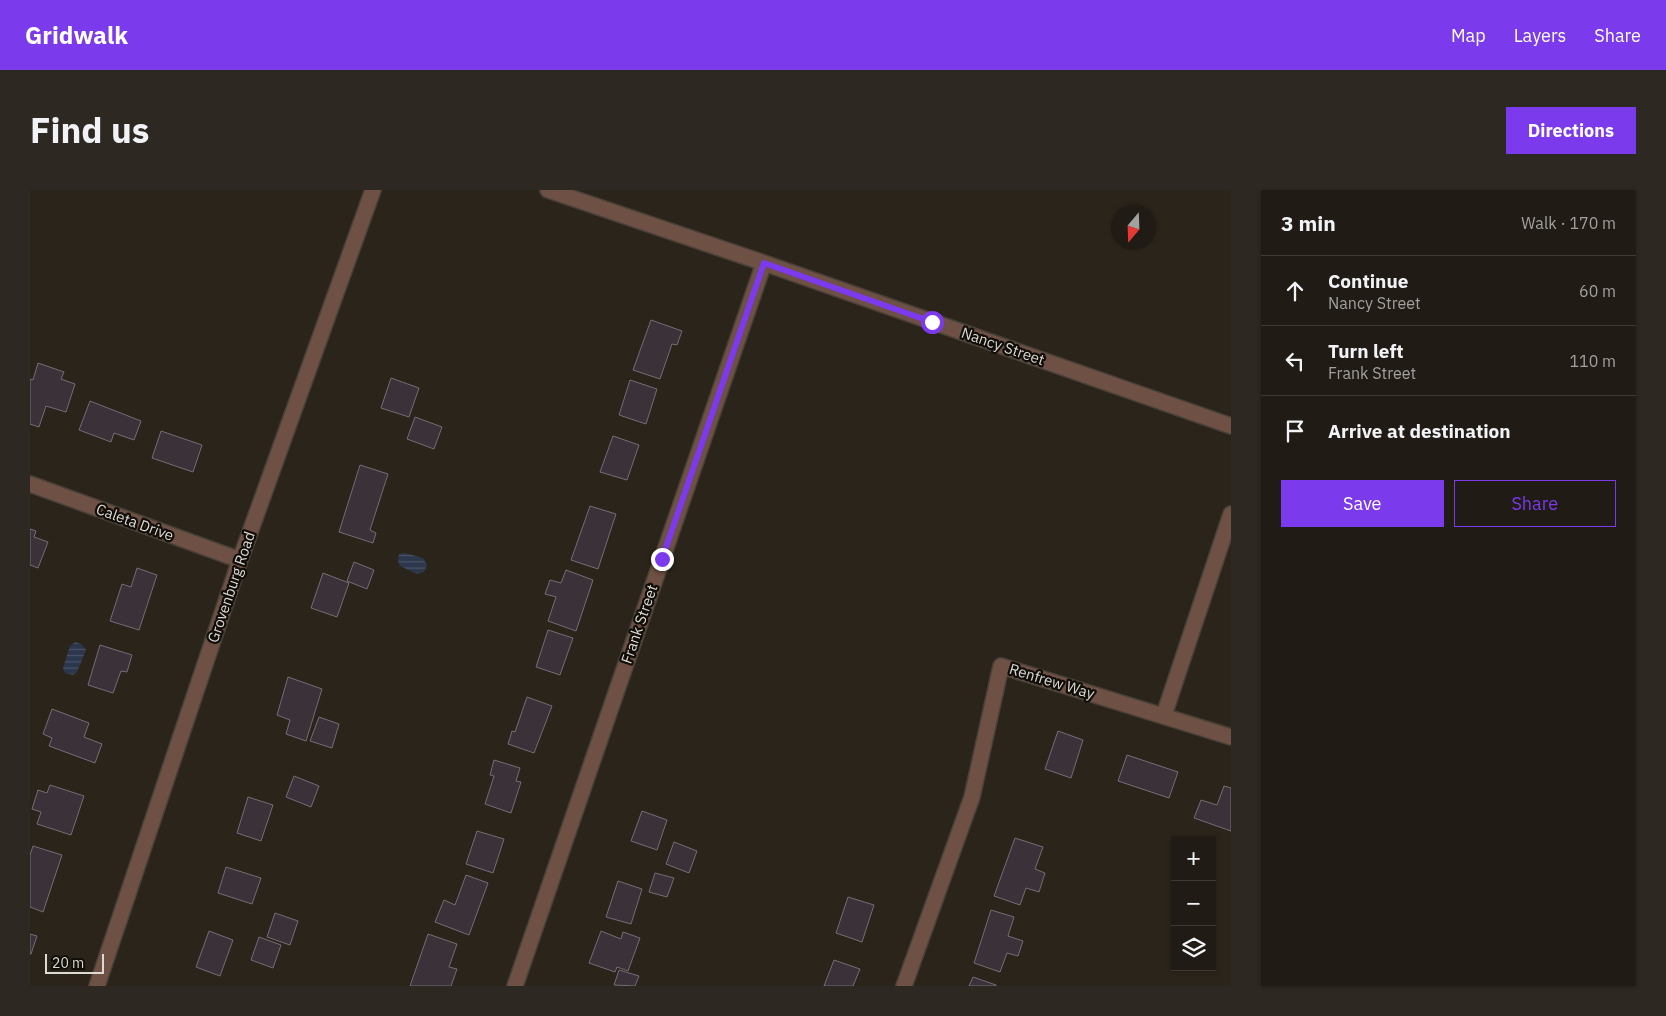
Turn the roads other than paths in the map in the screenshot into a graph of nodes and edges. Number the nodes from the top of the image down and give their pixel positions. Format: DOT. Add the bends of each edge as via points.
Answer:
graph roads {
  1 [pos="373,190"];
  2 [pos="548,190"];
  3 [pos="764,263"];
  4 [pos="1231,426"];
  5 [pos="30,484"];
  6 [pos="1231,514"];
  7 [pos="240,560"];
  8 [pos="1164,715"];
  9 [pos="1231,737"];
  10 [pos="98,986"];
  11 [pos="515,986"];
  12 [pos="904,986"];
  1 -- 7 [label="street, Grovenburg Road"];
  2 -- 3 [label="street, Nancy Street"];
  3 -- 4 [label="street, Nancy Street"];
  3 -- 11 [label="street, Frank Street"];
  5 -- 7 [label="street, Caleta Drive"];
  6 -- 8 [label="street"];
  7 -- 10 [label="street, Grovenburg Road"];
  8 -- 9 [label="street"];
  8 -- 12 [label="street, Renfrew Way" via="1001,666 972,797"];
}
